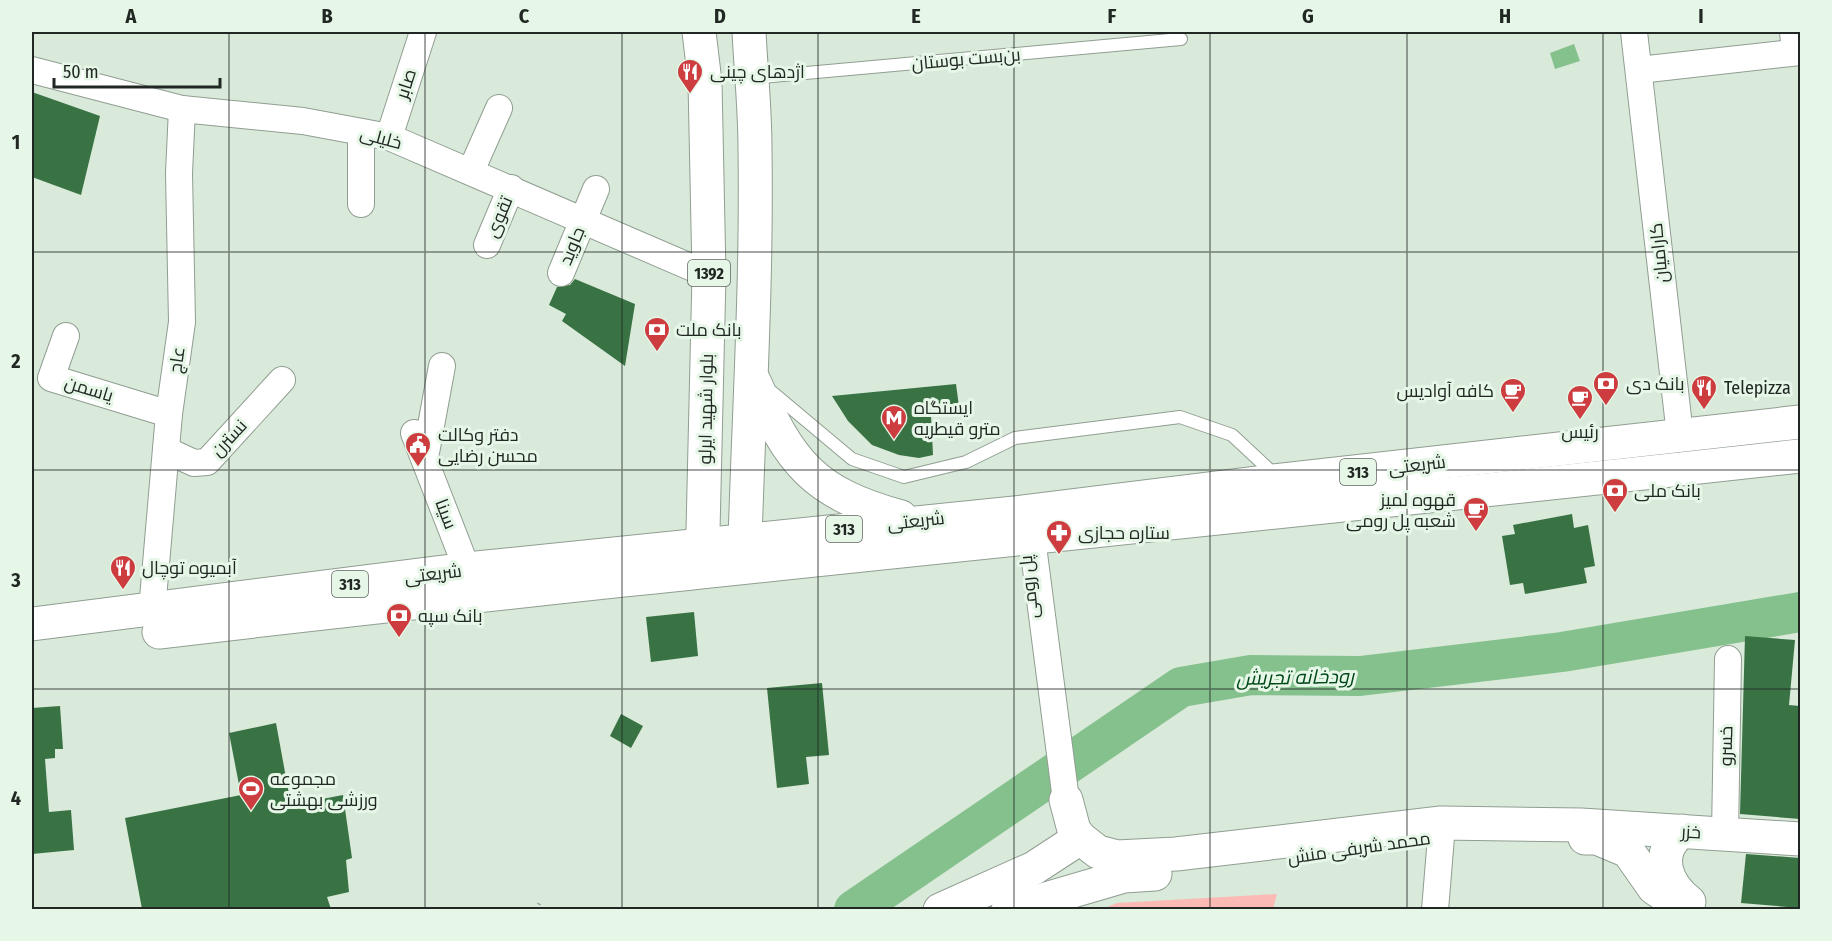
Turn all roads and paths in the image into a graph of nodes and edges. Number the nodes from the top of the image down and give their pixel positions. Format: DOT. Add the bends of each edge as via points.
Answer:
graph roads {
  1 [pos="423,32"];
  2 [pos="699,32"];
  3 [pos="749,32"];
  4 [pos="1634,32"];
  5 [pos="1181,39"];
  6 [pos="1796,45"];
  7 [pos="32,70"];
  8 [pos="1638,70"];
  9 [pos="751,78"];
  10 [pos="499,108"];
  11 [pos="182,109"];
  12 [pos="361,132"];
  13 [pos="389,137"];
  14 [pos="471,171"];
  15 [pos="511,188"];
  16 [pos="596,189"];
  17 [pos="361,204"];
  18 [pos="583,219"];
  19 [pos="487,245"];
  20 [pos="561,273"];
  21 [pos="710,275"];
  22 [pos="66,336"];
  23 [pos="442,366"];
  24 [pos="750,370"];
  25 [pos="282,380"];
  26 [pos="169,414"];
  27 [pos="1800,422"];
  28 [pos="414,433"];
  29 [pos="1680,435"];
  30 [pos="166,450"];
  31 [pos="1800,456"];
  32 [pos="425,458"];
  33 [pos="1281,480"];
  34 [pos="915,521"];
  35 [pos="1026,536"];
  36 [pos="746,553"];
  37 [pos="705,558"];
  38 [pos="467,569"];
  39 [pos="152,610"];
  40 [pos="32,624"];
  41 [pos="32,646"];
  42 [pos="1728,659"];
  43 [pos="1058,799"];
  44 [pos="1581,825"];
  45 [pos="1682,831"];
  46 [pos="1725,834"];
  47 [pos="1441,837"];
  48 [pos="1800,839"];
  49 [pos="1072,844"];
  50 [pos="1121,867"];
  51 [pos="540,902"];
  52 [pos="536,909"];
  53 [pos="940,909"];
  54 [pos="1008,909"];
  55 [pos="1435,909"];
  56 [pos="1687,909"];
  57 [pos="1699,909"];
  1 -- 13 [label="street, صابر"];
  2 -- 21 [label="main road, بلوار شهید ایرلو / 1392" via="705,82"];
  3 -- 9 [label="main road, 1392"];
  4 -- 8 [label="street, کارامیان"];
  5 -- 9 [label="lane, بن‌بست بوستان"];
  6 -- 8 [label="street"];
  7 -- 11 [label="street, خلیلی"];
  8 -- 29 [label="street, کارامیان"];
  9 -- 24 [label="main road, 1392" via="756,147"];
  10 -- 14 [label="street"];
  11 -- 12 [label="street, خلیلی"];
  11 -- 26 [label="street, عاج" via="182,322"];
  12 -- 13 [label="street, خلیلی"];
  12 -- 17 [label="street"];
  13 -- 14 [label="street, خلیلی"];
  14 -- 15 [label="street, خلیلی"];
  15 -- 18 [label="street, خلیلی"];
  15 -- 19 [label="street, تقوی"];
  16 -- 18 [label="street, جاوید"];
  18 -- 20 [label="street, جاوید"];
  18 -- 21 [label="street, خلیلی"];
  21 -- 37 [label="main road, بلوار شهید ایرلو / 1392"];
  22 -- 26 [label="street, یاسمن" via="51,378"];
  23 -- 32 [label="street"];
  24 -- 33 [label="lane" via="787,407 852,459 904,477 966,462 1015,438 1180,417 1232,435"];
  24 -- 34 [label="main road" via="774,426 814,480 865,507"];
  24 -- 36 [label="main road, 1392"];
  25 -- 30 [label="street, نسترن" via="207,462 194,464"];
  26 -- 30 [label="street, عاج"];
  27 -- 29 [label="main road, شریعتی / 313"];
  28 -- 32 [label="street, سینا"];
  29 -- 33 [label="main road, شریعتی / 313"];
  30 -- 39 [label="street, عاج"];
  31 -- 35 [label="main road, شریعتی / 313" via="1347,507"];
  32 -- 38 [label="street, سینا"];
  33 -- 34 [label="main road, شریعتی / 313" via="1023,512"];
  34 -- 36 [label="main road, شریعتی / 313"];
  35 -- 36 [label="main road, شریعتی / 313"];
  35 -- 43 [label="street, پل رومی"];
  36 -- 37 [label="main road, شریعتی / 313"];
  37 -- 38 [label="main road, شریعتی / 313"];
  37 -- 41 [label="main road, شریعتی / 313" via="527,589"];
  38 -- 39 [label="main road, شریعتی / 313"];
  39 -- 40 [label="main road, شریعتی / 313"];
  42 -- 46 [label="street, خسرو"];
  43 -- 49 [label="main road, پل رومی"];
  44 -- 45 [label="main road, خزر"];
  44 -- 50 [label="main road, محمد شریفی منش" via="1441,823 1176,854"];
  45 -- 46 [label="main road, خزر"];
  45 -- 57 [label="main road" via="1671,840 1665,853 1667,871 1675,888"];
  46 -- 48 [label="main road, خزر"];
  47 -- 50 [label="main road, محمد شریفی منش" via="1180,872"];
  47 -- 55 [label="street"];
  47 -- 56 [label="main road, محمد شریفی منش" via="1597,838 1628,851 1654,888"];
  49 -- 50 [label="main road" via="1087,867"];
  49 -- 53 [label="main road" via="1034,868"];
  50 -- 54 [label="main road, محمد شریفی منش"];
  51 -- 52 [label="path"];
}
